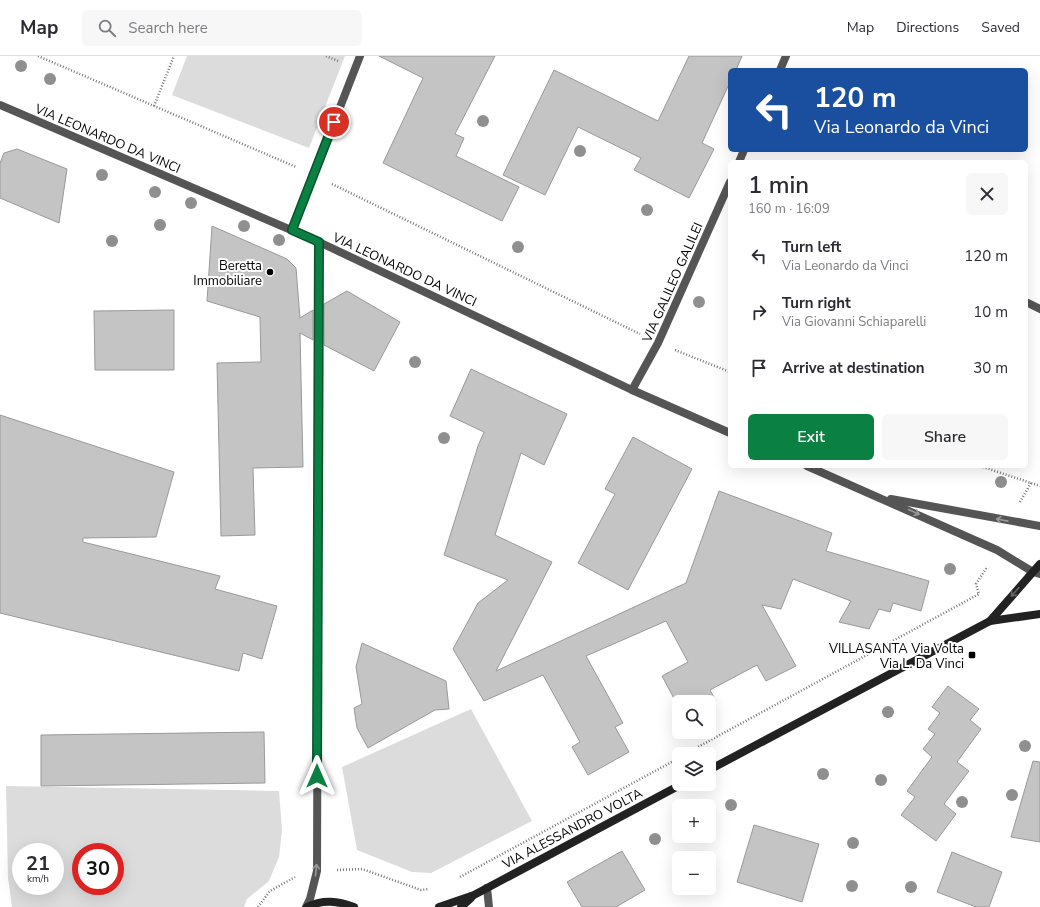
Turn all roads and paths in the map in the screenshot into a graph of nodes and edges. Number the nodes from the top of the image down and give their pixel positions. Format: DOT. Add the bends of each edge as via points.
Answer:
graph roads {
  1 [pos="38,56"];
  2 [pos="174,56"];
  3 [pos="360,56"];
  4 [pos="786,56"];
  5 [pos="781,68"];
  6 [pos="0,105"];
  7 [pos="154,106"];
  8 [pos="313,175"];
  9 [pos="728,186"];
  10 [pos="292,230"];
  11 [pos="319,242"];
  12 [pos="1028,303"];
  13 [pos="1040,309"];
  14 [pos="658,343"];
  15 [pos="728,371"];
  16 [pos="632,390"];
  17 [pos="728,432"];
  18 [pos="813,468"];
  19 [pos="986,468"];
  20 [pos="1030,483"];
  21 [pos="1040,486"];
  22 [pos="878,496"];
  23 [pos="1009,521"];
  24 [pos="1040,526"];
  25 [pos="997,550"];
  26 [pos="1040,564"];
  27 [pos="1036,573"];
  28 [pos="1040,614"];
  29 [pos="990,621"];
  30 [pos="699,747"];
  31 [pos="672,762"];
  32 [pos="716,766"];
  33 [pos="672,789"];
  34 [pos="317,870"];
  35 [pos="455,880"];
  36 [pos="434,888"];
  37 [pos="487,888"];
  38 [pos="474,895"];
  39 [pos="258,907"];
  40 [pos="306,907"];
  41 [pos="354,907"];
  42 [pos="439,907"];
  43 [pos="461,907"];
  44 [pos="489,907"];
  1 -- 7 [label="path"];
  2 -- 7 [label="path"];
  3 -- 8 [label="street"];
  4 -- 5 [label="street"];
  6 -- 10 [label="street, VIA LEONARDO DA VINCI"];
  7 -- 8 [label="path"];
  8 -- 10 [label="street"];
  8 -- 14 [label="path"];
  9 -- 14 [label="street, VIA GALILEO GALILEI"];
  10 -- 11 [label="street, VIA LEONARDO DA VINCI"];
  11 -- 16 [label="street, VIA LEONARDO DA VINCI"];
  11 -- 34 [label="street"];
  12 -- 13 [label="street"];
  14 -- 15 [label="path"];
  14 -- 16 [label="street, VIA GALILEO GALILEI"];
  16 -- 17 [label="street, VIA LEONARDO DA VINCI"];
  18 -- 22 [label="street"];
  19 -- 20 [label="path"];
  20 -- 21 [label="path"];
  20 -- 23 [label="path"];
  23 -- 22 [label="street, one-way"];
  22 -- 25 [label="street, one-way"];
  23 -- 24 [label="street"];
  25 -- 27 [label="street"];
  25 -- 30 [label="path" via="976,584 979,594"];
  26 -- 27 [label="main road"];
  27 -- 29 [label="main road, one-way"];
  28 -- 29 [label="main road"];
  29 -- 32 [label="main road"];
  31 -- 35 [label="path"];
  33 -- 37 [label="main road, VIA ALESSANDRO VOLTA"];
  34 -- 36 [label="path" via="362,869 421,890"];
  34 -- 39 [label="path" via="299,875 270,891"];
  34 -- 40 [label="street"];
  37 -- 38 [label="main road, VIA ALESSANDRO VOLTA"];
  37 -- 44 [label="street"];
  38 -- 42 [label="main road, VIA ALESSANDRO VOLTA"];
  38 -- 43 [label="main road, VIA ALESSANDRO VOLTA"];
  40 -- 41 [label="main road" via="331,901"];
}
